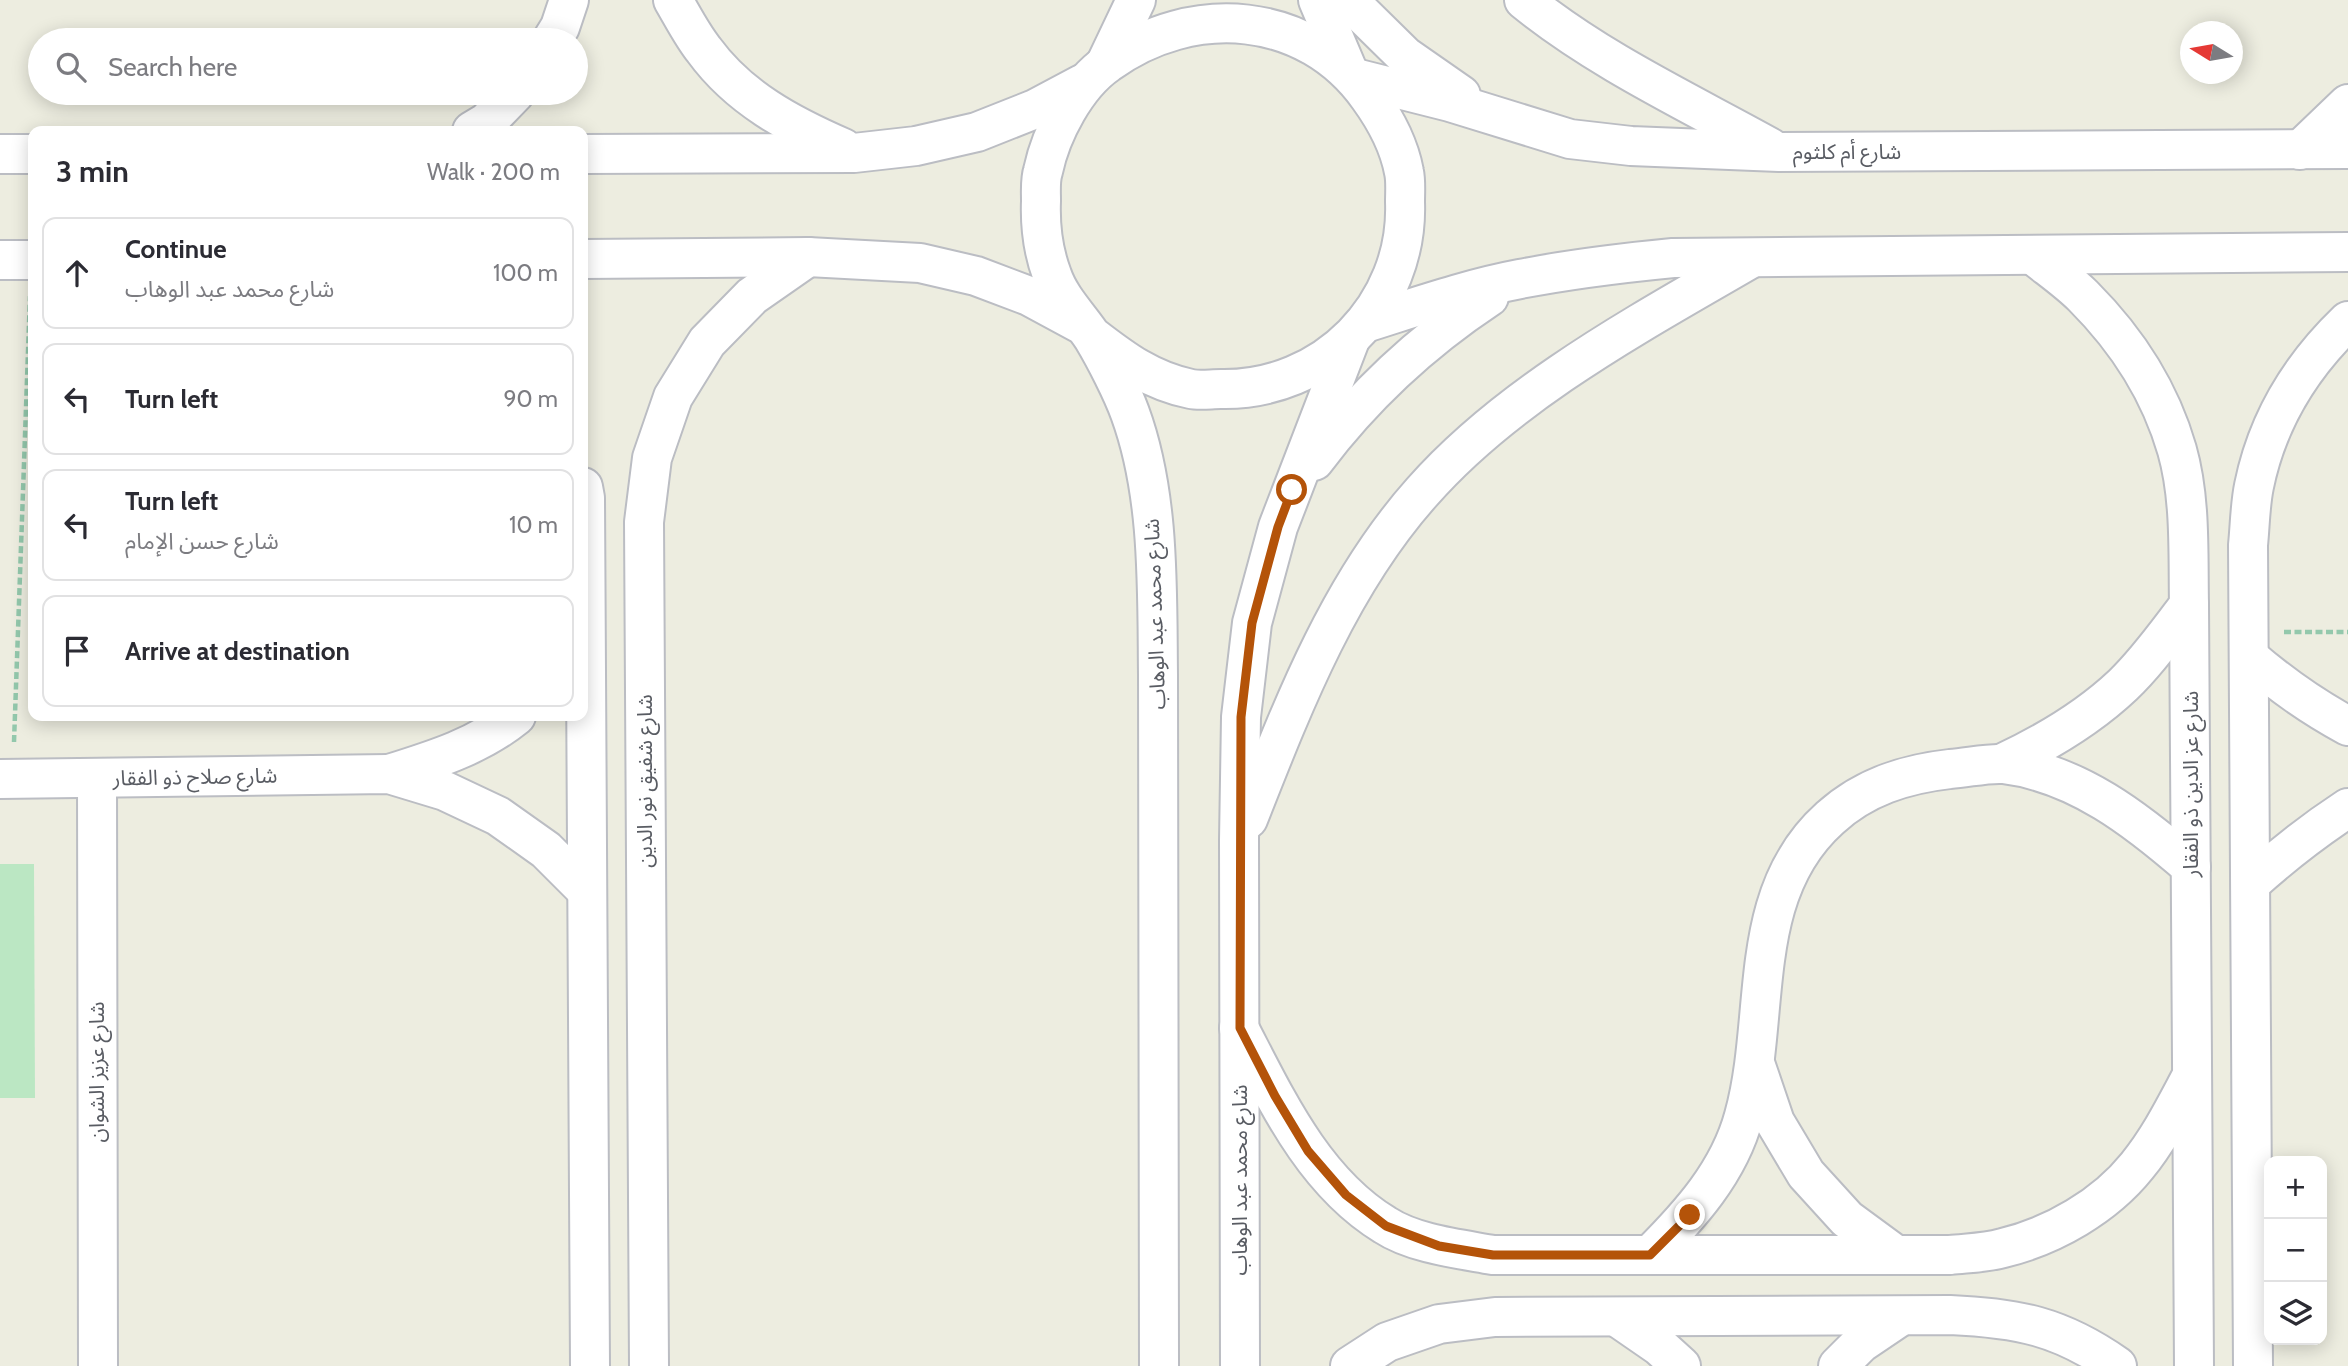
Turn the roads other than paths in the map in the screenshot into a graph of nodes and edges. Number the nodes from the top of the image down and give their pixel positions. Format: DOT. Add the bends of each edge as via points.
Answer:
graph roads {
  1 [pos="569,0"];
  2 [pos="673,0"];
  3 [pos="1136,0"];
  4 [pos="1318,0"];
  5 [pos="1348,0"];
  6 [pos="1524,0"];
  7 [pos="559,28"];
  8 [pos="1098,71"];
  9 [pos="1352,74"];
  10 [pos="2348,104"];
  11 [pos="503,105"];
  12 [pos="1509,122"];
  13 [pos="480,126"];
  14 [pos="2348,149"];
  15 [pos="2300,150"];
  16 [pos="1779,152"];
  17 [pos="854,153"];
  18 [pos="0,154"];
  19 [pos="28,154"];
  20 [pos="588,154"];
  21 [pos="2348,252"];
  22 [pos="2033,256"];
  23 [pos="808,257"];
  24 [pos="1753,258"];
  25 [pos="588,259"];
  26 [pos="1517,279"];
  27 [pos="2348,321"];
  28 [pos="1085,329"];
  29 [pos="1358,332"];
  30 [pos="1292,490"];
  31 [pos="2189,605"];
  32 [pos="2249,645"];
  33 [pos="510,721"];
  34 [pos="586,721"];
  35 [pos="2348,726"];
  36 [pos="2001,764"];
  37 [pos="389,775"];
  38 [pos="97,778"];
  39 [pos="7,779"];
  40 [pos="2348,808"];
  41 [pos="1239,840"];
  42 [pos="2191,867"];
  43 [pos="2251,883"];
  44 [pos="587,891"];
  45 [pos="1240,1028"];
  46 [pos="1755,1064"];
  47 [pos="2192,1074"];
  48 [pos="1650,1255"];
  49 [pos="1896,1255"];
  50 [pos="1901,1316"];
  51 [pos="1617,1317"];
  52 [pos="649,1351"];
  53 [pos="590,1352"];
  54 [pos="98,1366"];
  55 [pos="1159,1366"];
  56 [pos="1240,1366"];
  57 [pos="1350,1366"];
  58 [pos="1681,1366"];
  59 [pos="1838,1366"];
  60 [pos="2117,1366"];
  61 [pos="2194,1366"];
  62 [pos="2253,1366"];
  1 -- 7 [label="street"];
  2 -- 17 [label="street" via="704,51 747,95 798,129"];
  3 -- 8 [label="street"];
  4 -- 9 [label="street"];
  5 -- 12 [label="street" via="1405,56 1455,92"];
  6 -- 16 [label="street" via="1626,68"];
  8 -- 9 [label="street" via="1152,36 1203,23 1255,24 1292,36"];
  8 -- 17 [label="street" via="1035,109 977,132 916,146"];
  8 -- 28 [label="street, شارع محمد عبد الوهاب" via="1059,123 1042,173 1040,226 1052,277"];
  9 -- 12 [label="street, شارع أم كلثوم"];
  9 -- 29 [label="street" via="1386,121 1404,172 1406,226 1393,278"];
  10 -- 15 [label="street"];
  11 -- 13 [label="street"];
  12 -- 16 [label="street, شارع أم كلثوم" via="1570,139 1631,146"];
  14 -- 15 [label="street, شارع أم كلثوم"];
  15 -- 16 [label="street, شارع أم كلثوم"];
  17 -- 20 [label="street"];
  18 -- 19 [label="street"];
  21 -- 22 [label="street"];
  22 -- 24 [label="street"];
  22 -- 31 [label="street, شارع عز الدين ذو الفقار" via="2081,294 2123,340 2155,393 2177,451 2187,510"];
  23 -- 25 [label="street"];
  23 -- 28 [label="street" via="920,263 976,276 1029,296"];
  23 -- 52 [label="street, شارع شفيق نور الدين" via="752,296 707,342 673,397 652,458 643,522"];
  24 -- 26 [label="street" via="1673,258"];
  24 -- 41 [label="street" via="1550,382 1482,432 1421,492 1370,560 1328,634 1291,710"];
  26 -- 29 [label="street" via="1441,299"];
  26 -- 30 [label="street" via="1452,322 1392,372 1339,428"];
  27 -- 32 [label="street" via="2297,379 2270,430 2254,487 2248,545"];
  28 -- 29 [label="street" via="1137,370 1192,389 1248,390 1303,373"];
  28 -- 55 [label="street, شارع محمد عبد الوهاب" via="1130,412 1151,494 1156,561"];
  29 -- 30 [label="street, شارع محمد عبد الوهاب"];
  30 -- 41 [label="street, شارع محمد عبد الوهاب" via="1252,623 1241,717"];
  31 -- 36 [label="street" via="2125,684 2046,743"];
  31 -- 42 [label="street, شارع عز الدين ذو الفقار"];
  32 -- 35 [label="street" via="2279,684"];
  32 -- 43 [label="street"];
  33 -- 37 [label="street, شارع صلاح ذو الفقار" via="446,756"];
  34 -- 44 [label="street"];
  36 -- 42 [label="street" via="2083,789 2121,810"];
  36 -- 46 [label="street" via="1889,781 1848,801 1815,831 1789,868 1773,910"];
  37 -- 38 [label="street, شارع صلاح ذو الفقار"];
  37 -- 44 [label="street, شارع صلاح ذو الفقار" via="445,791 498,816 546,850"];
  38 -- 39 [label="street, شارع صلاح ذو الفقار"];
  38 -- 54 [label="street, شارع عزيز الشوان"];
  40 -- 43 [label="street"];
  41 -- 45 [label="street, شارع محمد عبد الوهاب"];
  42 -- 47 [label="street, شارع عز الدين ذو الفقار"];
  43 -- 62 [label="street"];
  44 -- 53 [label="street"];
  45 -- 48 [label="street" via="1308,1151 1346,1195 1386,1226 1439,1246 1493,1255"];
  45 -- 56 [label="street, شارع محمد عبد الوهاب"];
  46 -- 48 [label="street" via="1744,1118 1722,1169 1690,1215"];
  46 -- 49 [label="street" via="1775,1122 1807,1174 1847,1219"];
  47 -- 49 [label="street" via="2137,1167 2098,1203 2053,1231 2002,1249"];
  47 -- 61 [label="street, شارع عز الدين ذو الفقار"];
  48 -- 49 [label="street"];
  50 -- 51 [label="street"];
  50 -- 59 [label="street" via="1861,1343"];
  50 -- 60 [label="street" via="1998,1317 2021,1322 2089,1347"];
  51 -- 57 [label="street" via="1495,1317 1439,1324 1387,1342"];
  51 -- 58 [label="street"];
  52 -- 53 [label="street"];
}
